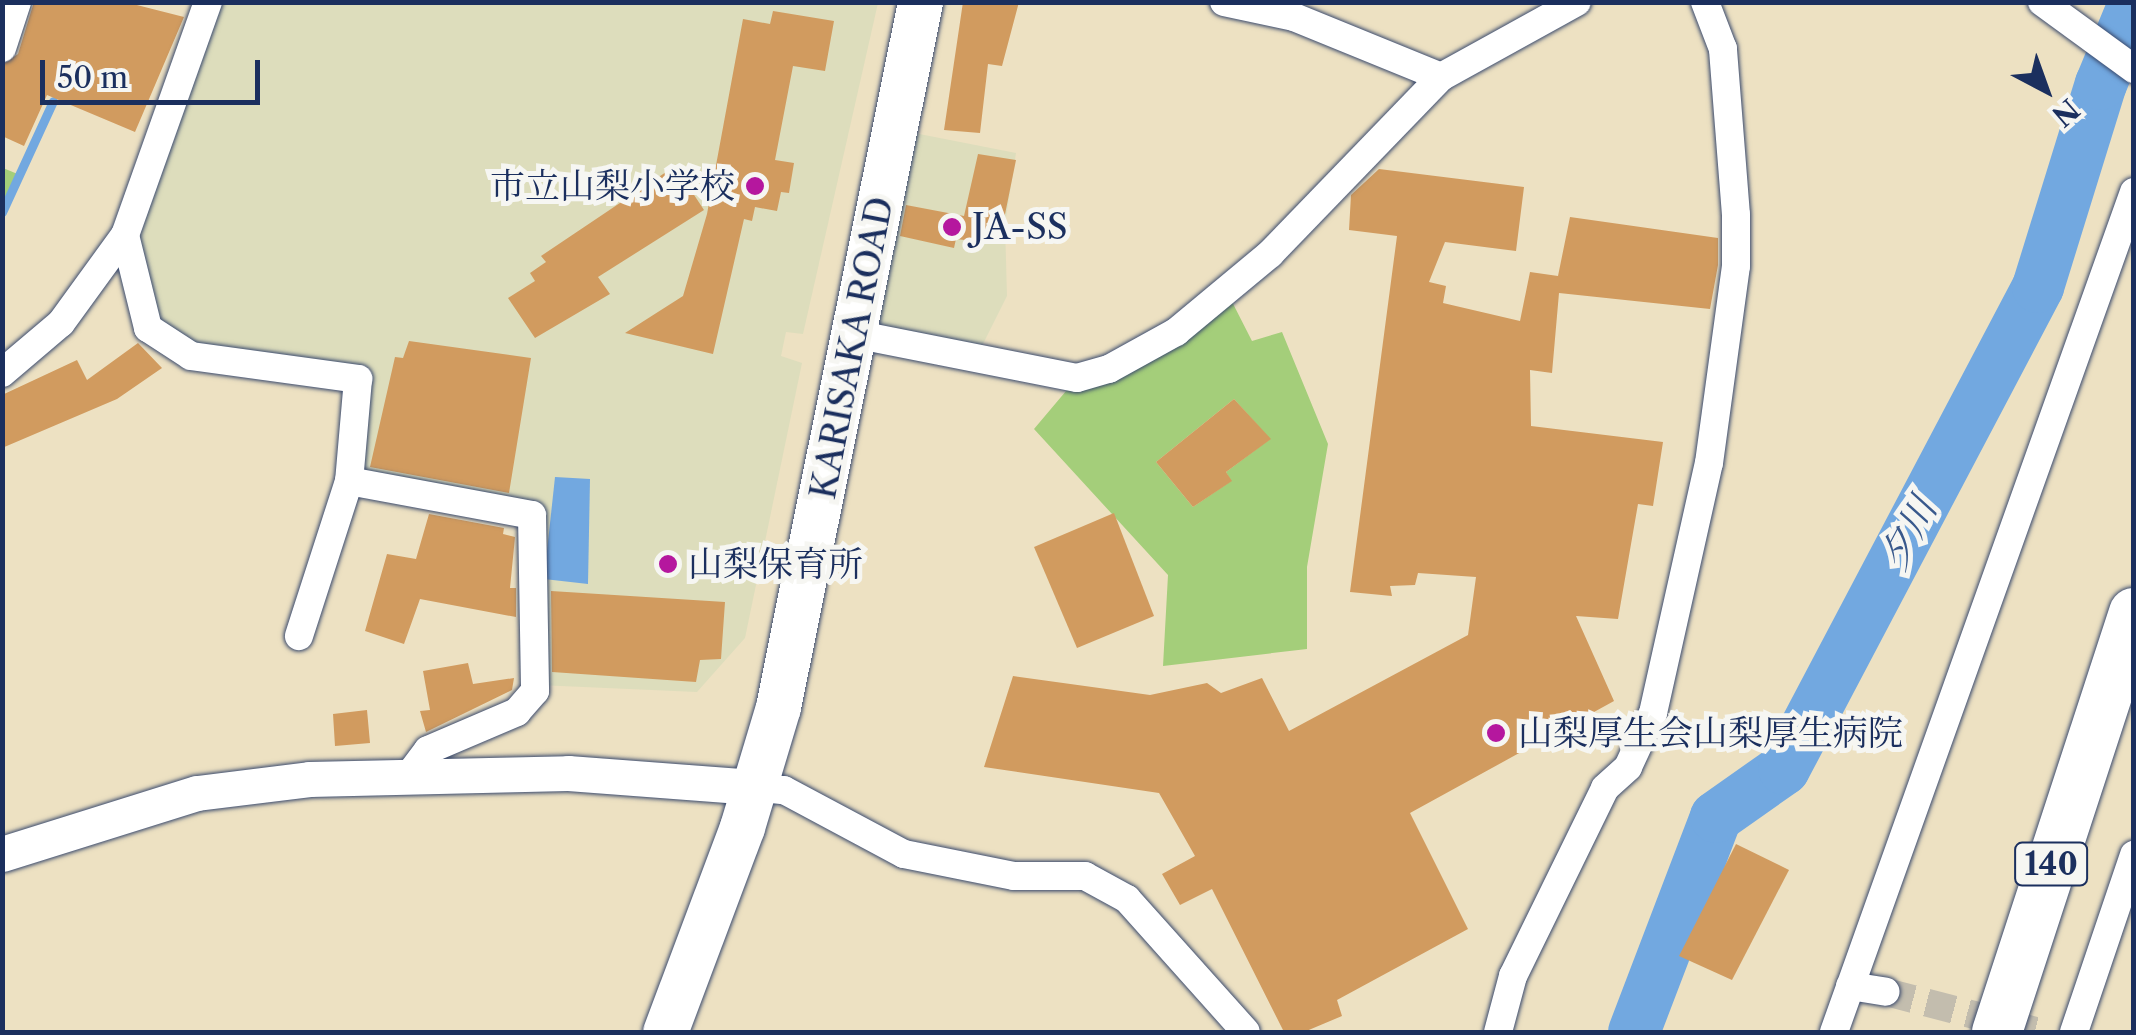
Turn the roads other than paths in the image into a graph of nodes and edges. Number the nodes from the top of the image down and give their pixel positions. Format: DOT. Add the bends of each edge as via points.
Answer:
graph roads {
  1 [pos="16,2"];
  2 [pos="208,2"];
  3 [pos="920,2"];
  4 [pos="1224,2"];
  5 [pos="1577,2"];
  6 [pos="1705,2"];
  7 [pos="2042,2"];
  8 [pos="2,48"];
  9 [pos="2127,65"];
  10 [pos="1442,77"];
  11 [pos="2134,192"];
  12 [pos="125,235"];
  13 [pos="854,334"];
  14 [pos="2,373"];
  15 [pos="349,481"];
  16 [pos="2134,613"];
  17 [pos="298,636"];
  18 [pos="2106,695"];
  19 [pos="406,779"];
  20 [pos="754,787"];
  21 [pos="2,854"];
  22 [pos="2134,855"];
  23 [pos="1850,986"];
  24 [pos="1886,992"];
  25 [pos="665,1032"];
  26 [pos="1246,1032"];
  27 [pos="1498,1032"];
  28 [pos="1834,1032"];
  29 [pos="1997,1032"];
  30 [pos="2018,1032"];
  31 [pos="2074,1032"];
  1 -- 8 [label="street"];
  2 -- 12 [label="street"];
  3 -- 13 [label="highway, KARISAKA ROAD"];
  4 -- 10 [label="street" via="1294,16"];
  5 -- 10 [label="street"];
  6 -- 27 [label="street" via="1723,49 1735,139 1736,249 1702,498 1653,713 1628,767 1604,788 1513,976"];
  7 -- 9 [label="street"];
  10 -- 13 [label="street" via="1270,254 1176,332 1109,369 1077,378"];
  11 -- 23 [label="street"];
  12 -- 14 [label="street" via="61,323"];
  12 -- 15 [label="street" via="148,328 191,356 358,379"];
  13 -- 20 [label="highway, KARISAKA ROAD" via="782,688"];
  15 -- 17 [label="street"];
  15 -- 19 [label="street" via="532,516 534,692 518,712 428,750"];
  16 -- 18 [label="highway, 140"];
  18 -- 29 [label="highway, 140"];
  18 -- 30 [label="highway"];
  19 -- 20 [label="street" via="568,773"];
  19 -- 21 [label="street" via="309,779 197,793"];
  20 -- 25 [label="highway, KARISAKA ROAD"];
  20 -- 26 [label="street" via="784,790 904,854 1014,876 1085,876 1126,899"];
  22 -- 31 [label="street"];
  23 -- 24 [label="street"];
  23 -- 28 [label="street"];
}
